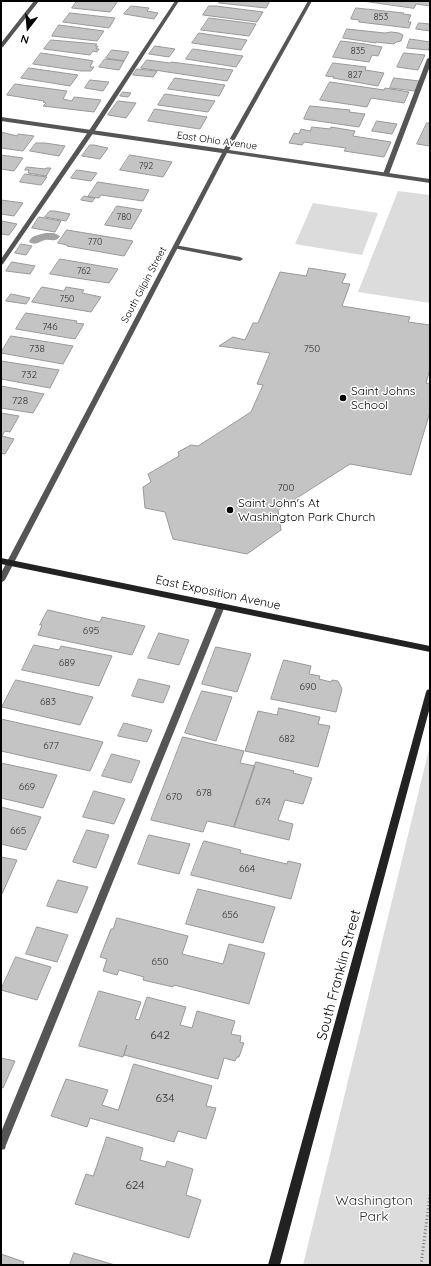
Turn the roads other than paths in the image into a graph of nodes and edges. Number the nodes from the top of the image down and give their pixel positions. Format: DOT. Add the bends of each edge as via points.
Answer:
graph roads {
  1 [pos="37,1"];
  2 [pos="177,1"];
  3 [pos="310,1"];
  4 [pos="1,46"];
  5 [pos="430,59"];
  6 [pos="1,119"];
  7 [pos="90,132"];
  8 [pos="225,152"];
  9 [pos="386,174"];
  10 [pos="430,181"];
  11 [pos="175,247"];
  12 [pos="240,259"];
  13 [pos="1,263"];
  14 [pos="1,561"];
  15 [pos="10,563"];
  16 [pos="1,580"];
  17 [pos="221,606"];
  18 [pos="430,649"];
  19 [pos="430,692"];
  20 [pos="1,1145"];
  21 [pos="274,1265"];
  1 -- 4 [label="street"];
  2 -- 7 [label="street"];
  3 -- 8 [label="street, South Gilpin Street"];
  5 -- 9 [label="street"];
  6 -- 7 [label="street, East Ohio Avenue"];
  7 -- 8 [label="street, East Ohio Avenue"];
  7 -- 13 [label="street"];
  8 -- 9 [label="street, East Ohio Avenue"];
  8 -- 11 [label="street, South Gilpin Street"];
  9 -- 10 [label="street, East Ohio Avenue"];
  11 -- 12 [label="street"];
  11 -- 15 [label="street, South Gilpin Street"];
  14 -- 15 [label="street, East Exposition Avenue"];
  15 -- 16 [label="street, South Gilpin Street"];
  15 -- 17 [label="street, East Exposition Avenue"];
  17 -- 18 [label="street, East Exposition Avenue"];
  17 -- 20 [label="street"];
  19 -- 21 [label="street, South Franklin Street"];
}
